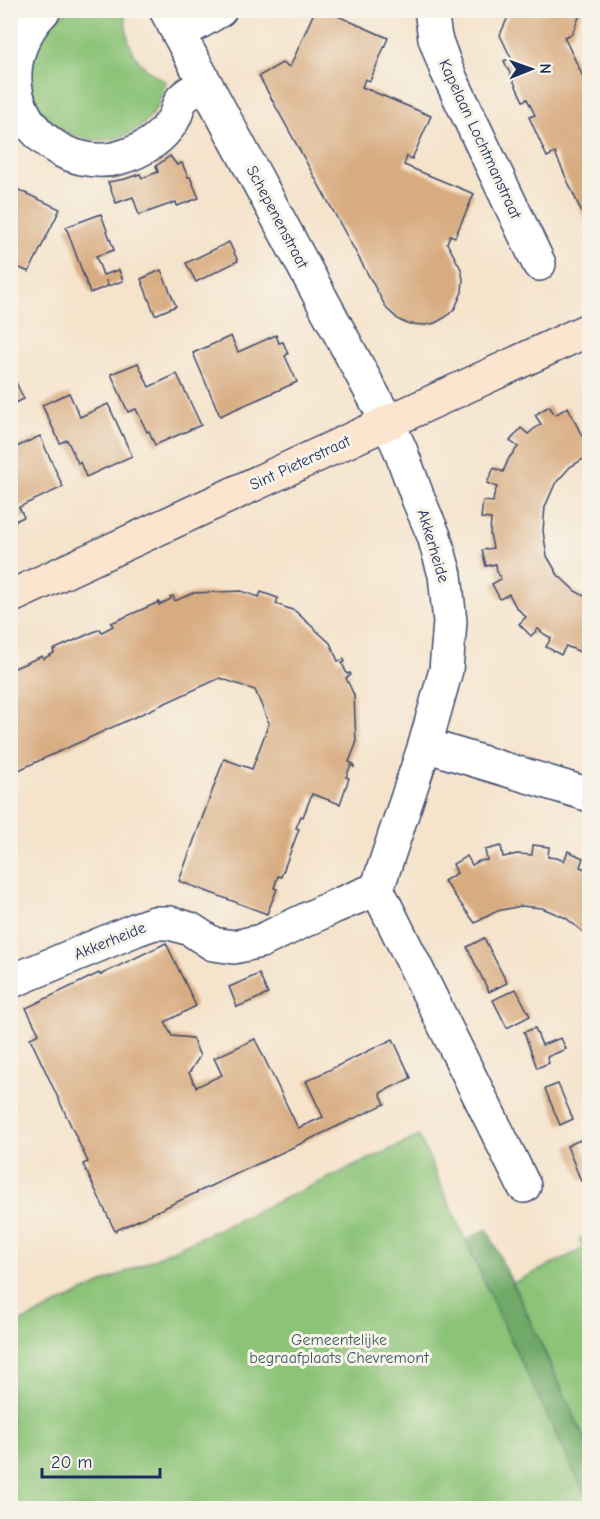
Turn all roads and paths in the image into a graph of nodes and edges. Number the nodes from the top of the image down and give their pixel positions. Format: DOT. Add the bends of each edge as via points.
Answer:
graph roads {
  1 [pos="44,10"];
  2 [pos="219,10"];
  3 [pos="431,10"];
  4 [pos="172,22"];
  5 [pos="205,84"];
  6 [pos="539,264"];
  7 [pos="590,329"];
  8 [pos="388,423"];
  9 [pos="10,597"];
  10 [pos="425,745"];
  11 [pos="590,795"];
  12 [pos="377,889"];
  13 [pos="10,982"];
  14 [pos="524,1186"];
  1 -- 5 [label="street" via="21,42 15,63 15,85 20,107 31,126 48,143 69,154 92,160 138,152 158,138 173,120 182,98"];
  2 -- 4 [label="street"];
  3 -- 6 [label="street, Kapelaan Lochtmanstraat" via="435,38 447,71"];
  4 -- 5 [label="street, Schepenenstraat"];
  5 -- 8 [label="street, Schepenenstraat"];
  7 -- 8 [label="street, Sint Pieterstraat"];
  8 -- 9 [label="street, Sint Pieterstraat"];
  8 -- 10 [label="street, Akkerheide" via="434,536 445,574 450,622 446,669"];
  10 -- 11 [label="street"];
  10 -- 12 [label="street, Akkerheide"];
  12 -- 13 [label="street, Akkerheide" via="261,941 234,947 213,944 190,929 154,923"];
  12 -- 14 [label="street"];
}
